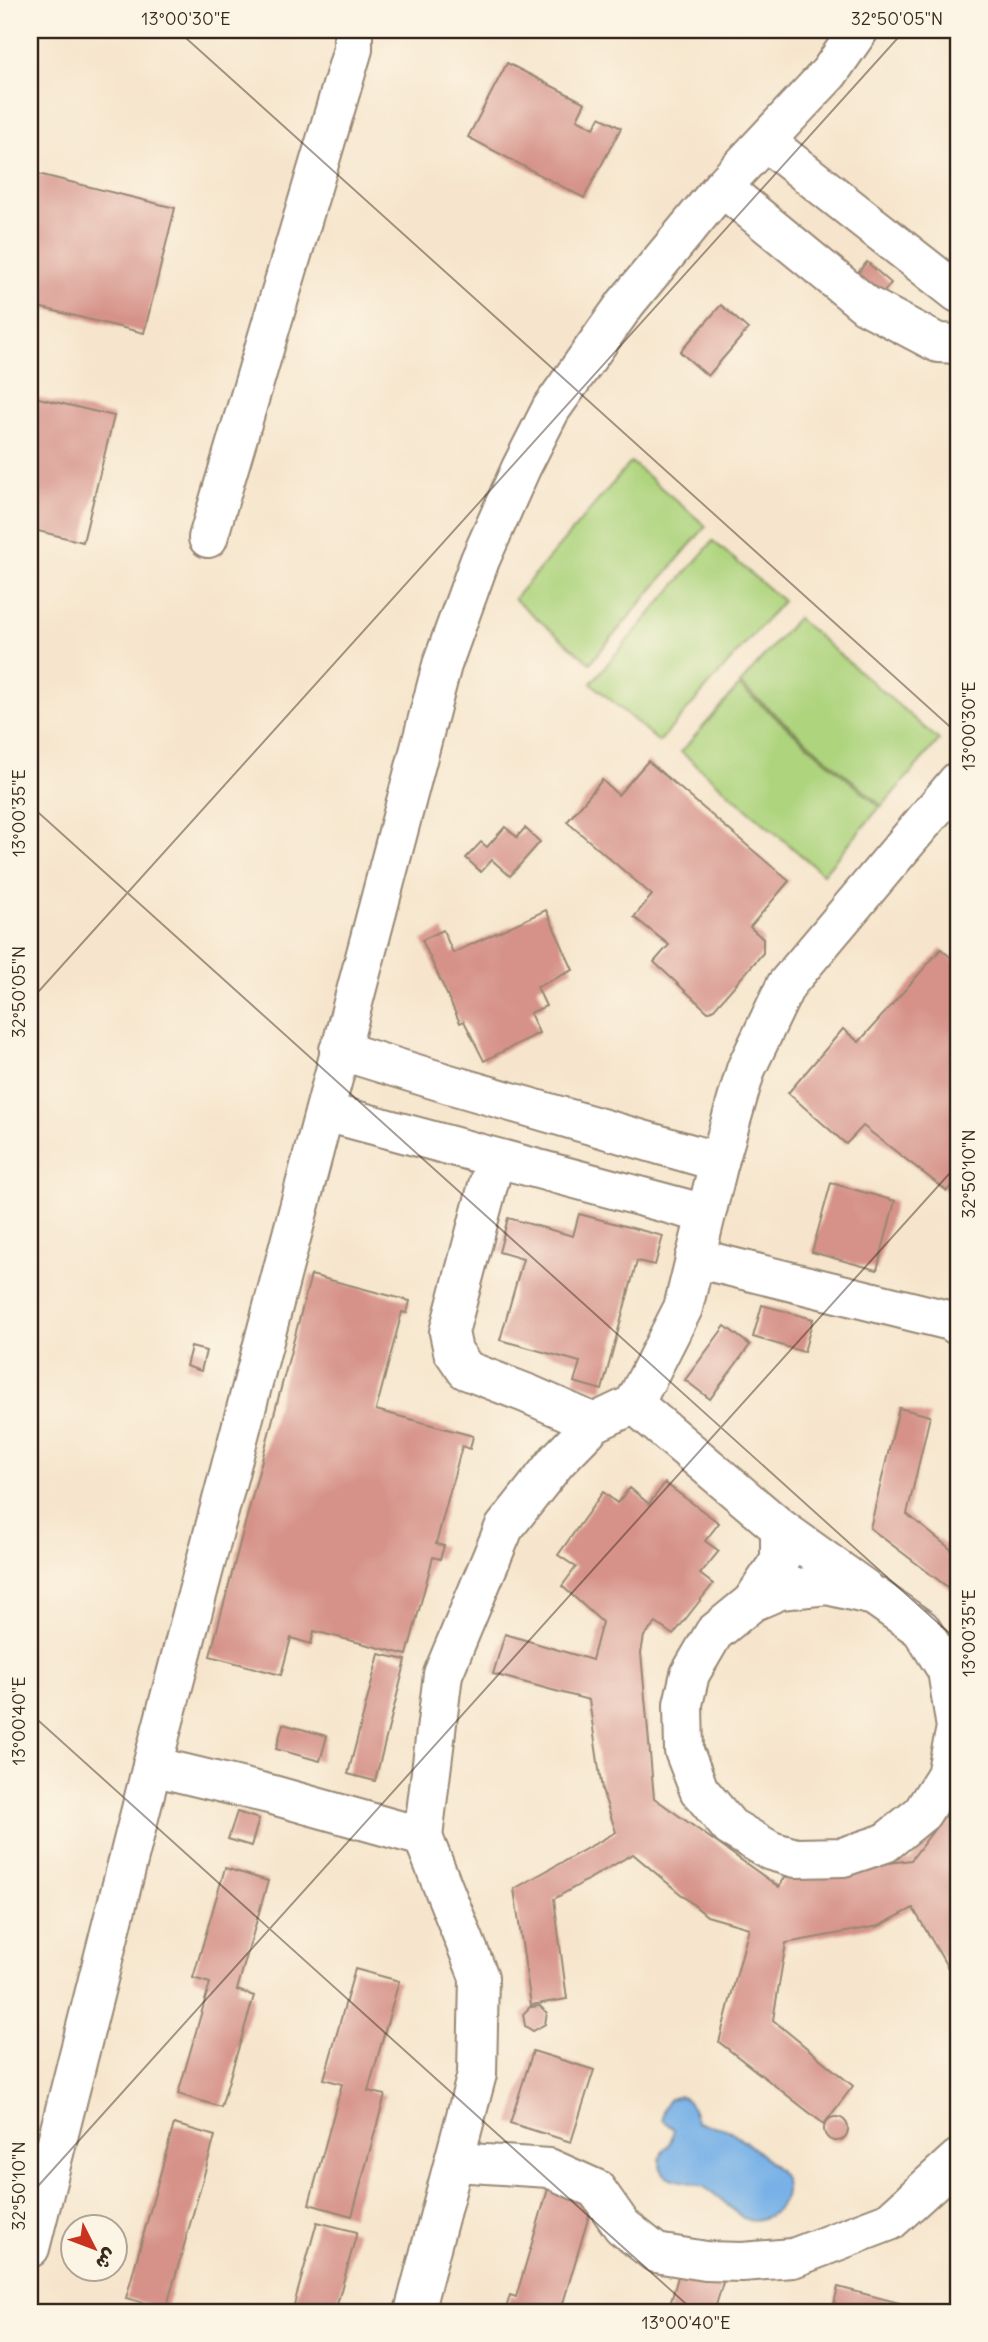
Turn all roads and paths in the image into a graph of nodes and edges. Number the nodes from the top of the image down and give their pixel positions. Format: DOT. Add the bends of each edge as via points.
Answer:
graph roads {
  1 [pos="353,30"];
  2 [pos="859,30"];
  3 [pos="766,142"];
  4 [pos="722,187"];
  5 [pos="958,293"];
  6 [pos="958,344"];
  7 [pos="208,538"];
  8 [pos="958,781"];
  9 [pos="340,1050"];
  10 [pos="325,1112"];
  11 [pos="495,1159"];
  12 [pos="719,1162"];
  13 [pos="706,1214"];
  14 [pos="695,1258"];
  15 [pos="958,1326"];
  16 [pos="634,1404"];
  17 [pos="594,1423"];
  18 [pos="780,1528"];
  19 [pos="874,1595"];
  20 [pos="752,1602"];
  21 [pos="152,1766"];
  22 [pos="423,1837"];
  23 [pos="958,2159"];
  24 [pos="454,2162"];
  25 [pos="30,2248"];
  26 [pos="414,2312"];
  1 -- 7 [label="street" via="353,49"];
  2 -- 3 [label="street" via="829,73"];
  3 -- 4 [label="street"];
  3 -- 5 [label="street"];
  4 -- 6 [label="street" via="866,305 938,343"];
  4 -- 9 [label="street" via="618,313 551,409 480,560 442,665"];
  8 -- 12 [label="street" via="786,985 746,1069"];
  9 -- 10 [label="street"];
  9 -- 12 [label="street"];
  10 -- 11 [label="street"];
  10 -- 21 [label="street"];
  11 -- 13 [label="street"];
  11 -- 17 [label="street" via="449,1332 453,1351 466,1370"];
  12 -- 13 [label="street"];
  13 -- 14 [label="street"];
  14 -- 15 [label="street"];
  14 -- 16 [label="street" via="683,1308"];
  16 -- 17 [label="street"];
  16 -- 18 [label="street"];
  17 -- 22 [label="street" via="504,1528 443,1674"];
  18 -- 19 [label="street"];
  18 -- 20 [label="street" via="780,1560"];
  19 -- 20 [label="street" via="827,1585 780,1590"];
  19 -- 20 [label="street" via="921,1629 947,1670 956,1728 946,1774 922,1813 884,1843 844,1857 796,1858 771,1851 730,1827 699,1790 684,1751 683,1704 690,1674 714,1633"];
  21 -- 22 [label="street"];
  21 -- 25 [label="street"];
  22 -- 24 [label="street" via="479,1977 477,2074"];
  23 -- 24 [label="street" via="890,2221 793,2258 742,2262 706,2262 656,2253 622,2227 596,2189 549,2168"];
  24 -- 26 [label="street"];
}
